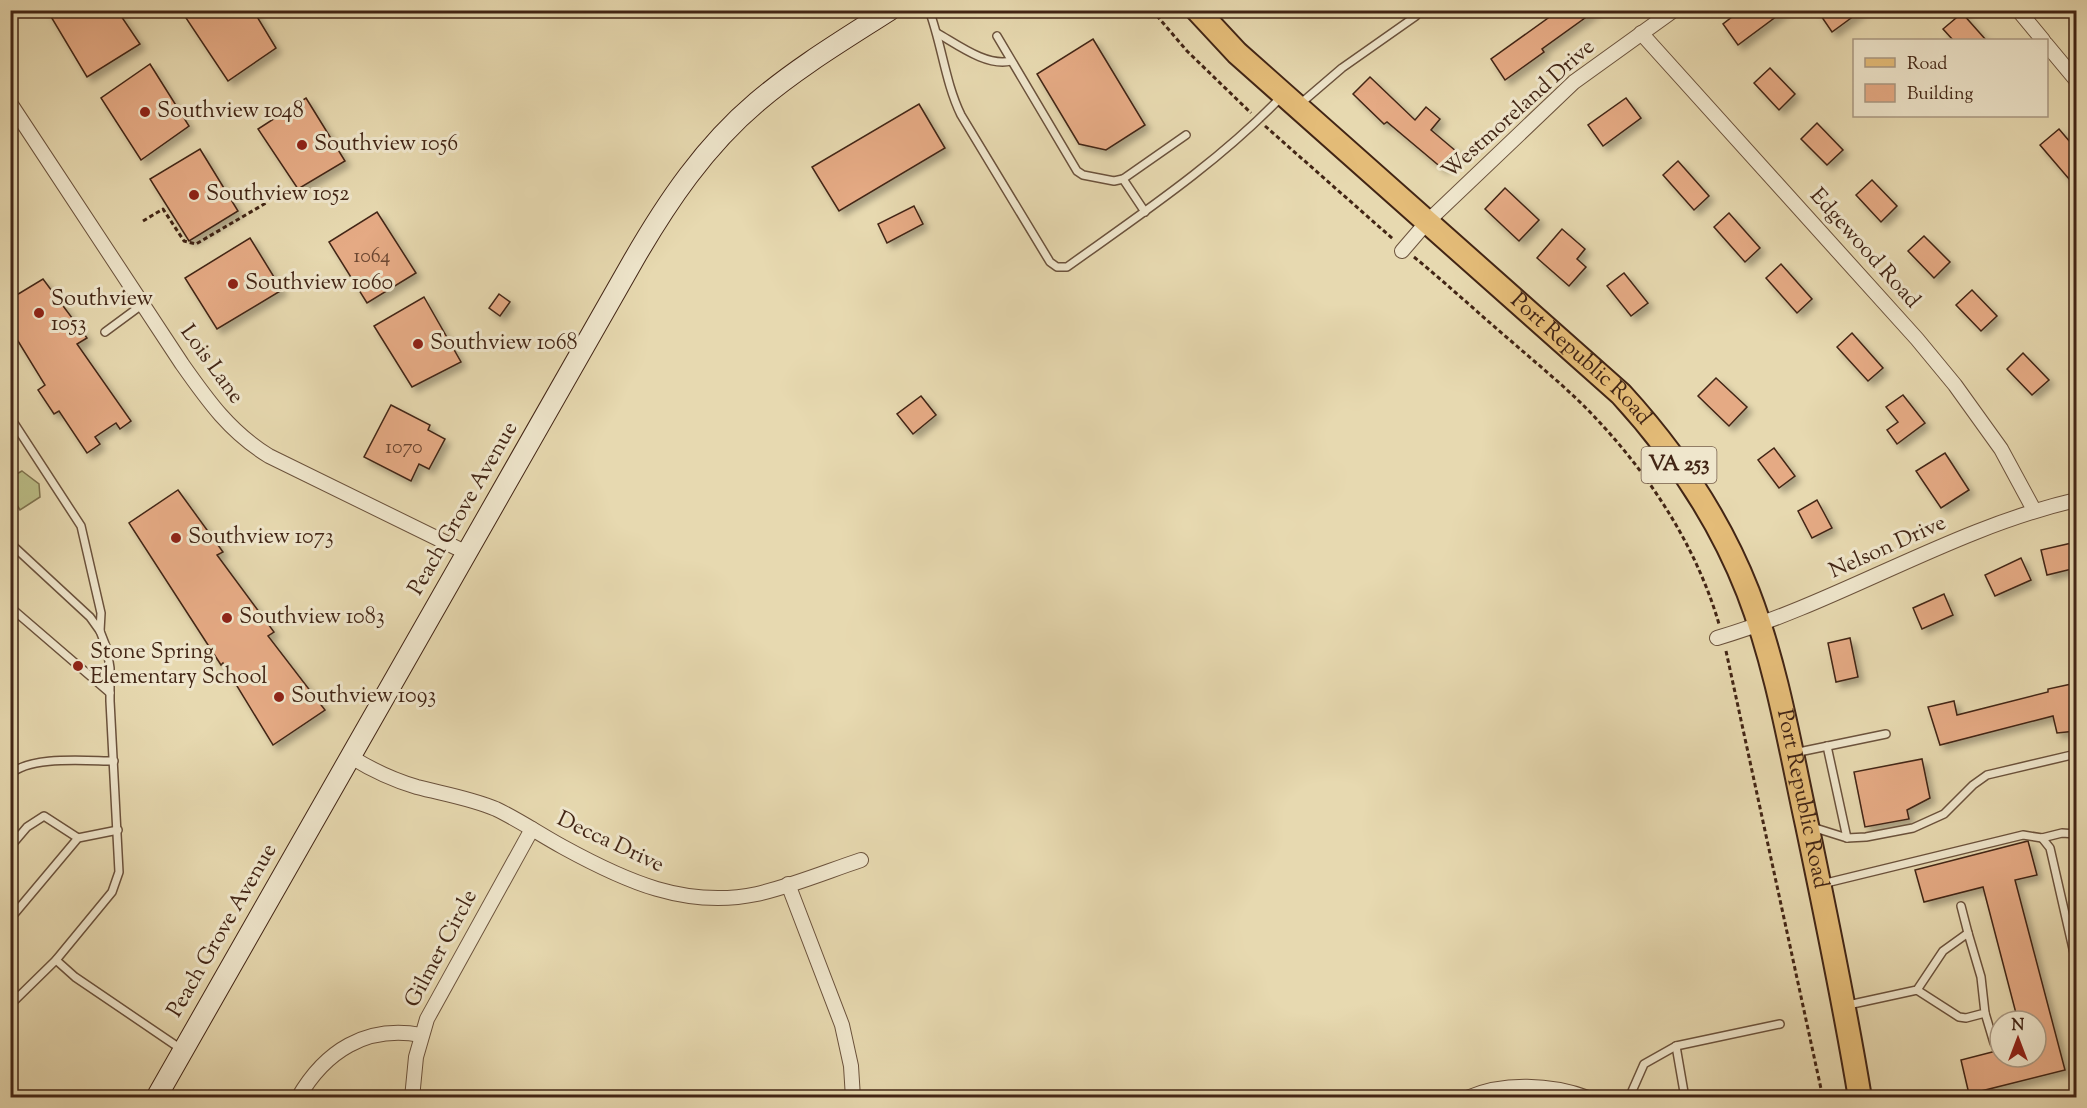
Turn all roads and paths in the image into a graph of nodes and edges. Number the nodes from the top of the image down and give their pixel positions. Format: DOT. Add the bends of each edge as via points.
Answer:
graph roads {
  1 [pos="890,10"];
  2 [pos="929,10"];
  3 [pos="1152,10"];
  4 [pos="1197,10"];
  5 [pos="1674,10"];
  6 [pos="2018,10"];
  7 [pos="1416,16"];
  8 [pos="937,33"];
  9 [pos="1641,33"];
  10 [pos="997,36"];
  11 [pos="2042,39"];
  12 [pos="2048,46"];
  13 [pos="1011,61"];
  14 [pos="2076,80"];
  15 [pos="1236,99"];
  16 [pos="1291,100"];
  17 [pos="13,113"];
  18 [pos="1269,129"];
  19 [pos="1186,135"];
  20 [pos="1123,179"];
  21 [pos="266,203"];
  22 [pos="1145,212"];
  23 [pos="143,221"];
  24 [pos="1427,222"];
  25 [pos="1391,237"];
  26 [pos="1402,251"];
  27 [pos="1419,261"];
  28 [pos="143,304"];
  29 [pos="105,332"];
  30 [pos="10,417"];
  31 [pos="2076,500"];
  32 [pos="2034,510"];
  33 [pos="10,543"];
  34 [pos="467,553"];
  35 [pos="10,607"];
  36 [pos="1717,619"];
  37 [pos="1759,626"];
  38 [pos="100,631"];
  39 [pos="1717,638"];
  40 [pos="1728,656"];
  41 [pos="110,693"];
  42 [pos="1886,734"];
  43 [pos="1827,746"];
  44 [pos="1791,753"];
  45 [pos="2076,754"];
  46 [pos="351,757"];
  47 [pos="114,761"];
  48 [pos="10,775"];
  49 [pos="1807,825"];
  50 [pos="532,829"];
  51 [pos="118,830"];
  52 [pos="2076,834"];
  53 [pos="78,838"];
  54 [pos="1847,838"];
  55 [pos="2042,838"];
  56 [pos="10,847"];
  57 [pos="861,860"];
  58 [pos="788,884"];
  59 [pos="1820,885"];
  60 [pos="1961,906"];
  61 [pos="10,919"];
  62 [pos="1968,933"];
  63 [pos="56,960"];
  64 [pos="2076,962"];
  65 [pos="1917,990"];
  66 [pos="10,1005"];
  67 [pos="1845,1005"];
  68 [pos="1985,1013"];
  69 [pos="1988,1023"];
  70 [pos="1780,1024"];
  71 [pos="422,1035"];
  72 [pos="1676,1046"];
  73 [pos="183,1050"];
  74 [pos="156,1098"];
  75 [pos="298,1098"];
  76 [pos="412,1098"];
  77 [pos="853,1098"];
  78 [pos="1467,1098"];
  79 [pos="1588,1098"];
  80 [pos="1629,1098"];
  81 [pos="1685,1098"];
  82 [pos="1823,1098"];
  83 [pos="1860,1098"];
  1 -- 34 [label="main road, Peach Grove Avenue" via="813,59 756,102 688,175 633,261"];
  2 -- 8 [label="lane"];
  3 -- 15 [label="path"];
  4 -- 16 [label="main road, Port Republic Road / VA 253" via="1237,53"];
  5 -- 9 [label="street, Westmoreland Drive"];
  6 -- 11 [label="street"];
  7 -- 16 [label="lane"];
  8 -- 13 [label="lane" via="984,58"];
  8 -- 22 [label="lane" via="950,92 961,115 1052,264 1067,267"];
  9 -- 24 [label="street, Westmoreland Drive" via="1574,82"];
  9 -- 32 [label="street, Edgewood Road" via="1955,385 2001,449"];
  10 -- 13 [label="lane"];
  12 -- 14 [label="street"];
  13 -- 20 [label="lane" via="1077,171 1114,181"];
  16 -- 22 [label="lane" via="1259,120"];
  16 -- 24 [label="main road, Port Republic Road / VA 253"];
  17 -- 28 [label="street, Lois Lane"];
  18 -- 25 [label="path"];
  19 -- 20 [label="lane"];
  20 -- 22 [label="lane"];
  21 -- 23 [label="path" via="196,244 184,241 164,209"];
  24 -- 26 [label="street, Westmoreland Drive"];
  24 -- 37 [label="main road, Port Republic Road / VA 253" via="1596,371 1648,424 1687,475 1714,520"];
  27 -- 36 [label="path" via="1557,381 1618,443 1668,512 1693,558"];
  28 -- 29 [label="lane"];
  28 -- 34 [label="street, Lois Lane" via="208,402 255,447"];
  30 -- 38 [label="lane" via="81,526 101,613"];
  31 -- 32 [label="street, Nelson Drive"];
  32 -- 37 [label="street, Nelson Drive"];
  33 -- 38 [label="lane" via="90,617"];
  34 -- 46 [label="main road, Peach Grove Avenue"];
  35 -- 41 [label="lane"];
  37 -- 39 [label="street, Nelson Drive"];
  37 -- 44 [label="main road, Port Republic Road / VA 253"];
  38 -- 41 [label="lane" via="107,649"];
  40 -- 82 [label="path"];
  41 -- 47 [label="lane"];
  42 -- 43 [label="lane"];
  43 -- 44 [label="lane"];
  43 -- 54 [label="lane"];
  44 -- 49 [label="main road, Port Republic Road / VA 253"];
  45 -- 54 [label="lane" via="1988,775 1944,814 1920,826"];
  46 -- 50 [label="street, Decca Drive" via="404,782 480,803"];
  46 -- 73 [label="main road, Peach Grove Avenue"];
  47 -- 48 [label="lane" via="36,762"];
  47 -- 51 [label="lane"];
  49 -- 54 [label="lane"];
  49 -- 59 [label="main road, Port Republic Road / VA 253"];
  50 -- 58 [label="street, Decca Drive" via="628,880 666,892 733,897 759,894"];
  50 -- 71 [label="street, Gilmer Circle" via="427,1019"];
  51 -- 53 [label="lane"];
  51 -- 63 [label="lane" via="120,872 112,892"];
  52 -- 55 [label="lane"];
  53 -- 56 [label="lane" via="44,816 27,827"];
  53 -- 61 [label="lane"];
  55 -- 59 [label="lane" via="2024,835"];
  55 -- 64 [label="lane" via="2050,848"];
  57 -- 58 [label="street, Decca Drive"];
  58 -- 77 [label="street" via="842,1025"];
  59 -- 67 [label="main road, Port Republic Road / VA 253"];
  60 -- 62 [label="lane"];
  62 -- 65 [label="lane" via="1943,951"];
  62 -- 68 [label="lane"];
  63 -- 66 [label="lane"];
  63 -- 73 [label="lane"];
  65 -- 67 [label="lane"];
  65 -- 68 [label="lane" via="1959,1017"];
  67 -- 83 [label="main road, Port Republic Road / VA 253"];
  68 -- 69 [label="lane"];
  70 -- 72 [label="lane"];
  71 -- 75 [label="street" via="375,1035 349,1045 319,1066"];
  71 -- 76 [label="street, Gilmer Circle"];
  72 -- 80 [label="lane" via="1644,1064"];
  72 -- 81 [label="lane"];
  73 -- 74 [label="main road, Peach Grove Avenue"];
  78 -- 79 [label="street" via="1515,1086"];
}
